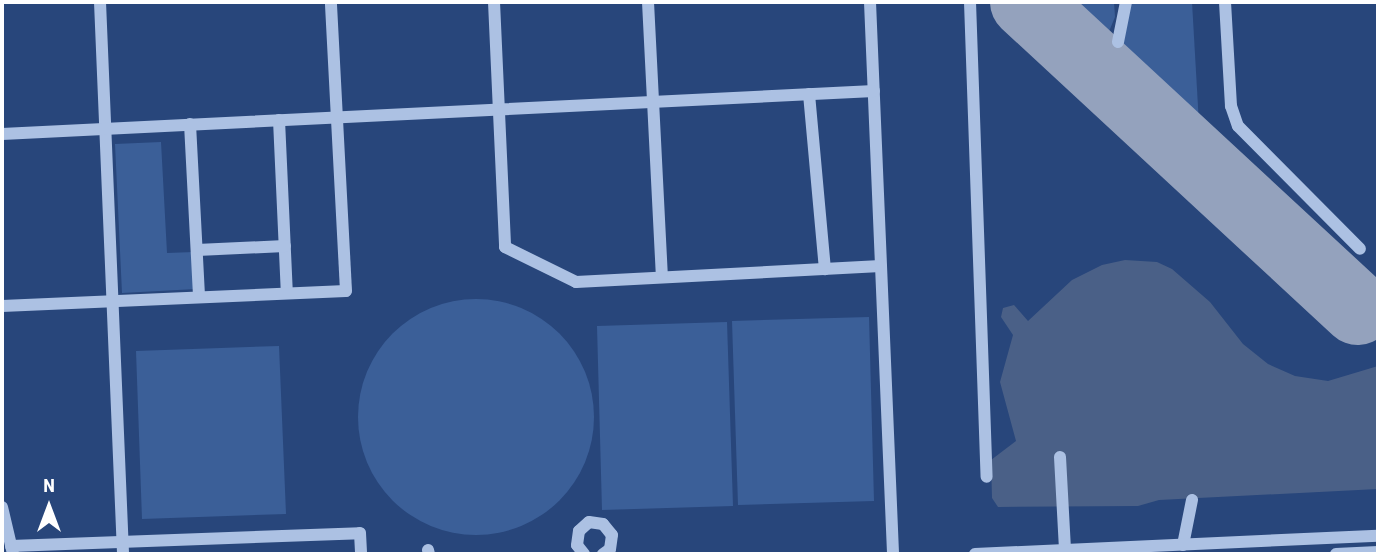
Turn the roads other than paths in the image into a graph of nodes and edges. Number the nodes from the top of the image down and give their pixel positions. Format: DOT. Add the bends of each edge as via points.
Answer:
graph roads {
  1 [pos="100,2"];
  2 [pos="331,2"];
  3 [pos="495,2"];
  4 [pos="648,2"];
  5 [pos="870,2"];
  6 [pos="970,2"];
  7 [pos="1126,2"];
  8 [pos="1224,2"];
  9 [pos="1118,42"];
  10 [pos="874,91"];
  11 [pos="809,94"];
  12 [pos="653,102"];
  13 [pos="499,109"];
  14 [pos="337,117"];
  15 [pos="279,120"];
  16 [pos="190,124"];
  17 [pos="105,129"];
  18 [pos="2,134"];
  19 [pos="285,246"];
  20 [pos="1360,249"];
  21 [pos="197,250"];
  22 [pos="881,266"];
  23 [pos="825,269"];
  24 [pos="662,278"];
  25 [pos="287,293"];
  26 [pos="199,297"];
  27 [pos="112,301"];
  28 [pos="2,306"];
  29 [pos="1060,457"];
  30 [pos="987,477"];
  31 [pos="1192,500"];
  32 [pos="2,507"];
  33 [pos="1378,536"];
  34 [pos="190,539"];
  35 [pos="1183,545"];
  36 [pos="123,548"];
  37 [pos="12,550"];
  38 [pos="1065,550"];
  39 [pos="1378,552"];
  40 [pos="191,554"];
  41 [pos="361,554"];
  42 [pos="584,554"];
  43 [pos="603,554"];
  44 [pos="893,554"];
  45 [pos="975,554"];
  46 [pos="1336,554"];
  1 -- 17 [label="lane"];
  2 -- 14 [label="lane"];
  3 -- 13 [label="lane"];
  4 -- 12 [label="lane"];
  5 -- 10 [label="lane"];
  6 -- 30 [label="lane"];
  7 -- 9 [label="lane"];
  8 -- 20 [label="lane" via="1231,106 1238,126"];
  10 -- 11 [label="lane"];
  10 -- 22 [label="lane"];
  11 -- 12 [label="lane"];
  11 -- 23 [label="lane"];
  12 -- 13 [label="lane"];
  12 -- 24 [label="lane"];
  13 -- 14 [label="lane"];
  13 -- 24 [label="lane" via="505,247 576,282"];
  14 -- 15 [label="lane"];
  14 -- 25 [label="lane" via="346,291"];
  15 -- 16 [label="lane"];
  15 -- 19 [label="lane"];
  16 -- 17 [label="lane"];
  16 -- 21 [label="lane"];
  17 -- 18 [label="lane"];
  17 -- 27 [label="lane"];
  19 -- 21 [label="lane"];
  19 -- 25 [label="lane"];
  21 -- 26 [label="lane"];
  22 -- 23 [label="lane"];
  22 -- 44 [label="lane"];
  23 -- 24 [label="lane"];
  25 -- 26 [label="lane"];
  26 -- 27 [label="lane"];
  27 -- 28 [label="lane"];
  27 -- 36 [label="lane"];
  29 -- 38 [label="lane"];
  31 -- 35 [label="lane"];
  32 -- 37 [label="lane"];
  33 -- 35 [label="lane"];
  34 -- 36 [label="lane"];
  34 -- 40 [label="lane"];
  34 -- 41 [label="lane" via="360,533"];
  35 -- 38 [label="lane"];
  36 -- 37 [label="lane"];
  38 -- 45 [label="lane"];
  39 -- 46 [label="lane"];
  42 -- 43 [label="lane" via="577,545 579,531 589,522 603,524 612,535 610,549"];
}
